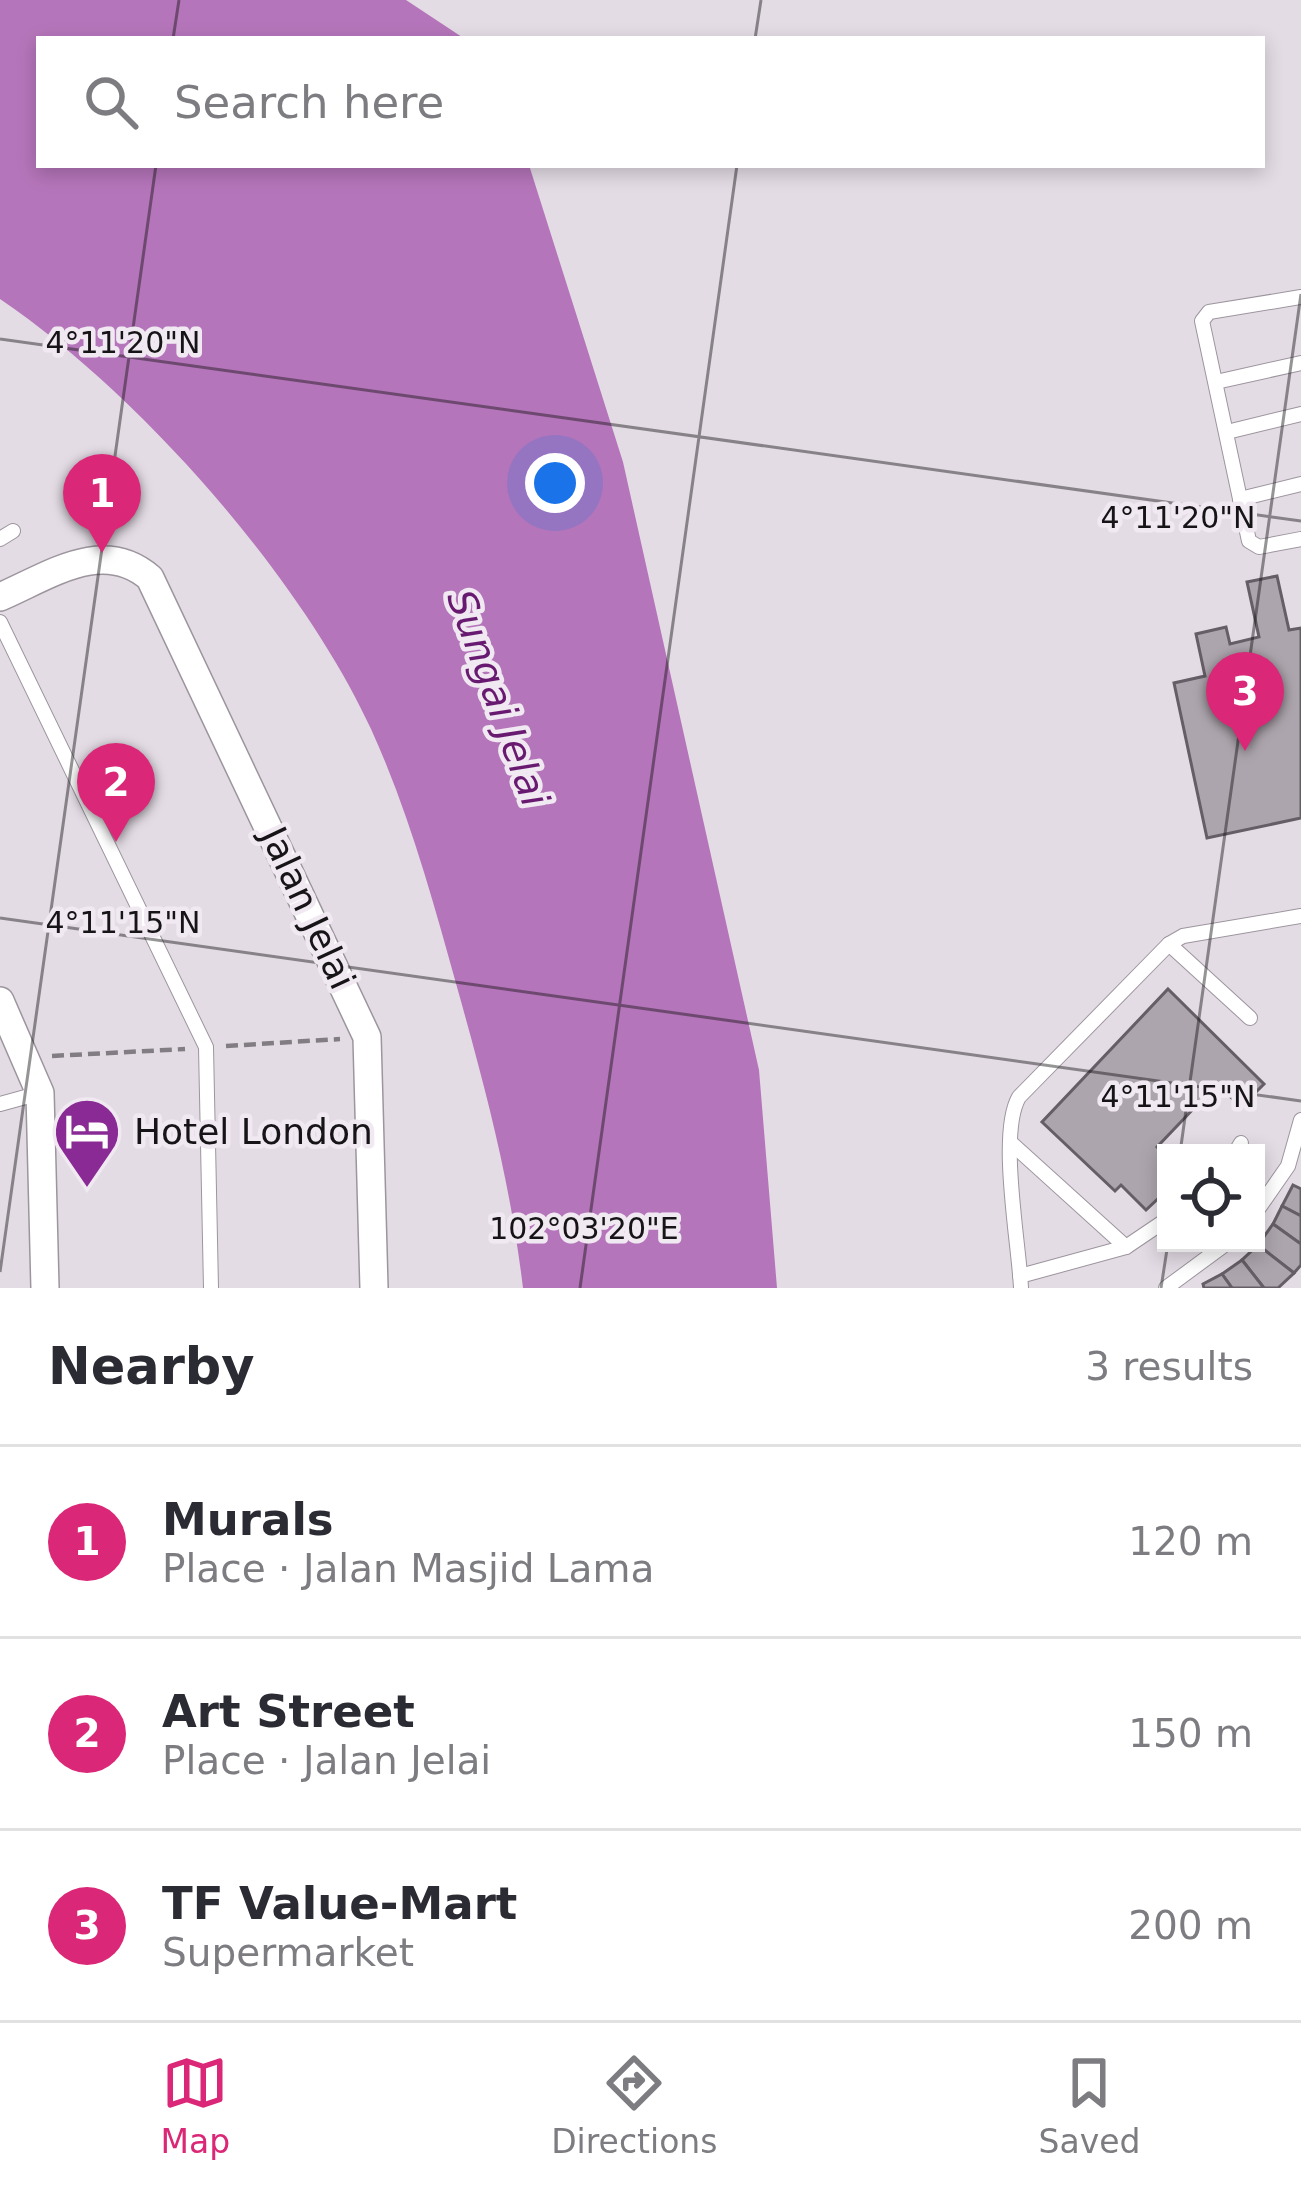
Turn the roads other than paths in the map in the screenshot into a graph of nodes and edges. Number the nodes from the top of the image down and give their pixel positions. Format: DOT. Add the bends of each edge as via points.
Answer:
graph roads {
  1 [pos="1301,297"];
  2 [pos="1301,363"];
  3 [pos="1216,382"];
  4 [pos="1301,414"];
  5 [pos="1227,432"];
  6 [pos="1301,484"];
  7 [pos="1240,499"];
  8 [pos="1301,539"];
  9 [pos="0,597"];
  10 [pos="0,622"];
  11 [pos="1301,916"];
  12 [pos="1169,944"];
  13 [pos="1250,1018"];
  14 [pos="4,1019"];
  15 [pos="40,1094"];
  16 [pos="0,1104"];
  17 [pos="1301,1120"];
  18 [pos="1012,1143"];
  19 [pos="1294,1170"];
  20 [pos="1265,1202"];
  21 [pos="1157,1226"];
  22 [pos="1126,1246"];
  23 [pos="1215,1252"];
  24 [pos="1021,1282"];
  25 [pos="45,1288"];
  26 [pos="211,1288"];
  27 [pos="374,1288"];
  28 [pos="1166,1288"];
  1 -- 3 [label="lane" via="1209,312 1202,320"];
  2 -- 3 [label="lane"];
  3 -- 5 [label="lane"];
  4 -- 5 [label="lane"];
  5 -- 7 [label="lane"];
  6 -- 7 [label="lane"];
  7 -- 8 [label="lane" via="1249,541 1258,547"];
  9 -- 27 [label="street, Jalan Jelai" via="86,560 128,561 150,578 367,1037"];
  10 -- 26 [label="lane" via="206,1048"];
  11 -- 12 [label="lane"];
  12 -- 13 [label="lane"];
  12 -- 18 [label="lane" via="1019,1096"];
  14 -- 15 [label="street"];
  15 -- 16 [label="lane"];
  15 -- 25 [label="street"];
  17 -- 19 [label="lane"];
  18 -- 22 [label="lane"];
  18 -- 24 [label="lane"];
  19 -- 20 [label="lane"];
  21 -- 22 [label="lane"];
  22 -- 24 [label="lane"];
  23 -- 28 [label="lane"];
}
